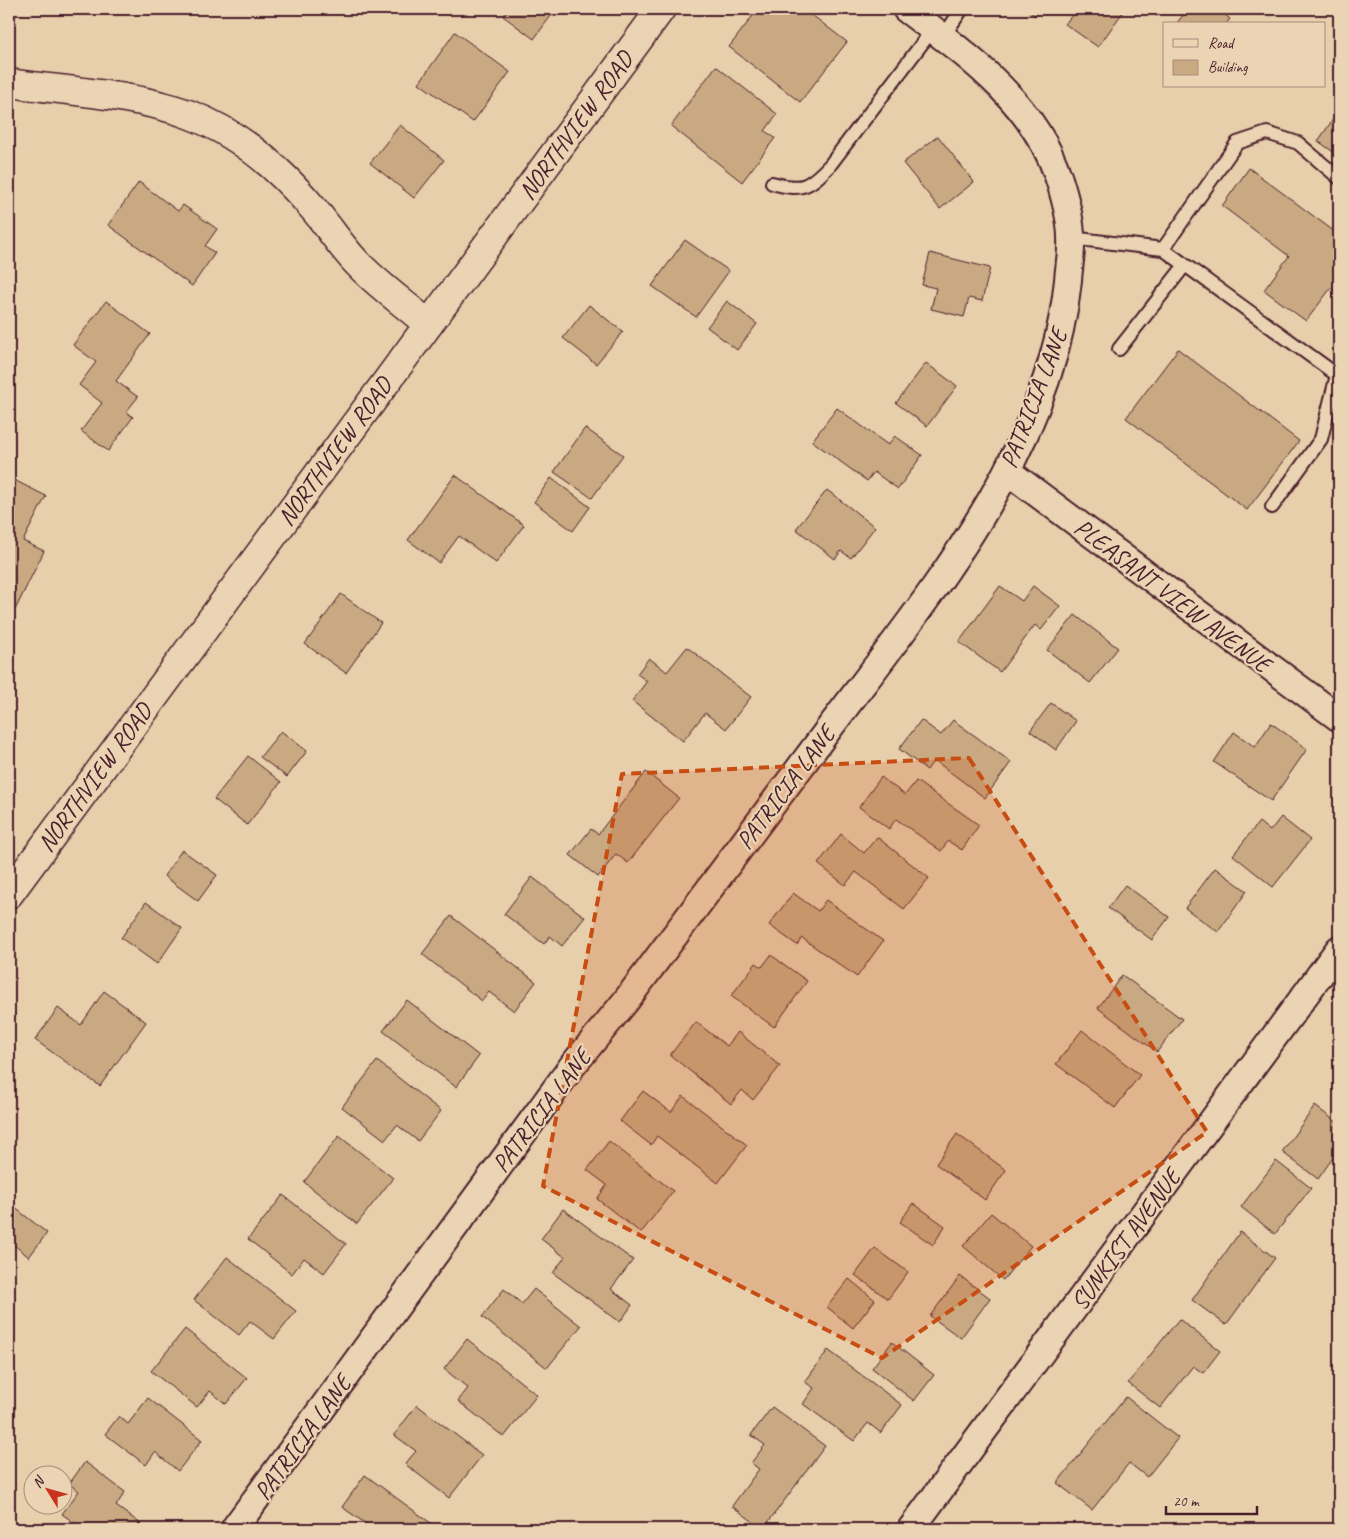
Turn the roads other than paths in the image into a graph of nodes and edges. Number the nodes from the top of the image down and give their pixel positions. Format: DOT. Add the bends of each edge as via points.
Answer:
graph roads {
  1 [pos="661,9"];
  2 [pos="906,9"];
  3 [pos="962,9"];
  4 [pos="938,33"];
  5 [pos="9,84"];
  6 [pos="1339,178"];
  7 [pos="772,183"];
  8 [pos="1071,238"];
  9 [pos="1163,249"];
  10 [pos="1185,265"];
  11 [pos="428,324"];
  12 [pos="1119,349"];
  13 [pos="1338,375"];
  14 [pos="1007,471"];
  15 [pos="1272,507"];
  16 [pos="1339,718"];
  17 [pos="9,894"];
  18 [pos="1339,949"];
  19 [pos="234,1529"];
  20 [pos="911,1529"];
  1 -- 11 [label="street, NORTHVIEW ROAD"];
  2 -- 4 [label="street, PATRICIA LANE"];
  3 -- 4 [label="lane"];
  4 -- 7 [label="lane" via="816,179 803,187 789,188"];
  4 -- 8 [label="street, PATRICIA LANE" via="1004,90 1025,113 1044,142 1059,177"];
  5 -- 11 [label="street" via="138,100 188,114 230,134 260,154 283,176 361,267"];
  6 -- 9 [label="lane" via="1298,143 1267,133 1237,144"];
  8 -- 9 [label="lane"];
  8 -- 14 [label="street, PATRICIA LANE" via="1064,313 1052,360 1024,437"];
  9 -- 10 [label="lane"];
  10 -- 12 [label="lane"];
  10 -- 13 [label="lane"];
  11 -- 17 [label="street, NORTHVIEW ROAD"];
  13 -- 15 [label="lane" via="1321,439"];
  14 -- 16 [label="street, PLEASANT VIEW AVENUE"];
  14 -- 19 [label="street, PATRICIA LANE" via="983,516 917,611 625,1002 573,1065"];
  18 -- 20 [label="street, SUNKIST AVENUE"];
}
